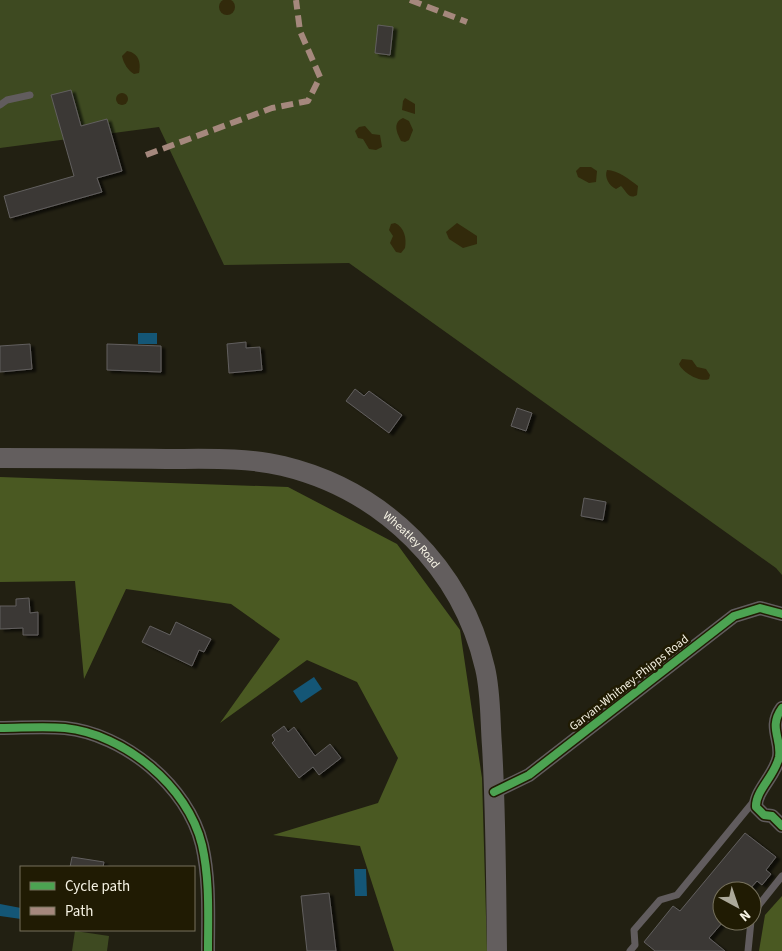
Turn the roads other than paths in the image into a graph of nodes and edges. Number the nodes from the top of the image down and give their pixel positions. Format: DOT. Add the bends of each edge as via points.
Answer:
graph roads {
  1 [pos="30,95"];
  2 [pos="0,105"];
  3 [pos="0,458"];
  4 [pos="782,614"];
  5 [pos="782,708"];
  6 [pos="0,728"];
  7 [pos="494,792"];
  8 [pos="755,799"];
  9 [pos="782,826"];
  10 [pos="782,876"];
  11 [pos="762,901"];
  12 [pos="751,931"];
  13 [pos="208,951"];
  14 [pos="497,951"];
  15 [pos="630,951"];
  16 [pos="748,951"];
  1 -- 2 [label="lane" via="7,100"];
  3 -- 7 [label="main road, Wheatley Road" via="249,462 282,466 322,478 369,502 423,548 444,575 475,632 485,668"];
  4 -- 7 [label="street, Garvan-Whitney-Phipps Road" via="760,608 734,616 529,775"];
  5 -- 8 [label="street" via="774,727 779,757 773,775"];
  6 -- 13 [label="street" via="65,728 107,738 139,759 167,784 193,819 202,842 208,892"];
  7 -- 14 [label="main road, Wheatley Road"];
  8 -- 9 [label="street" via="756,807 764,816 772,816"];
  8 -- 15 [label="lane" via="677,895 660,900 634,930 635,945"];
  10 -- 11 [label="lane"];
  12 -- 16 [label="lane"];
}
